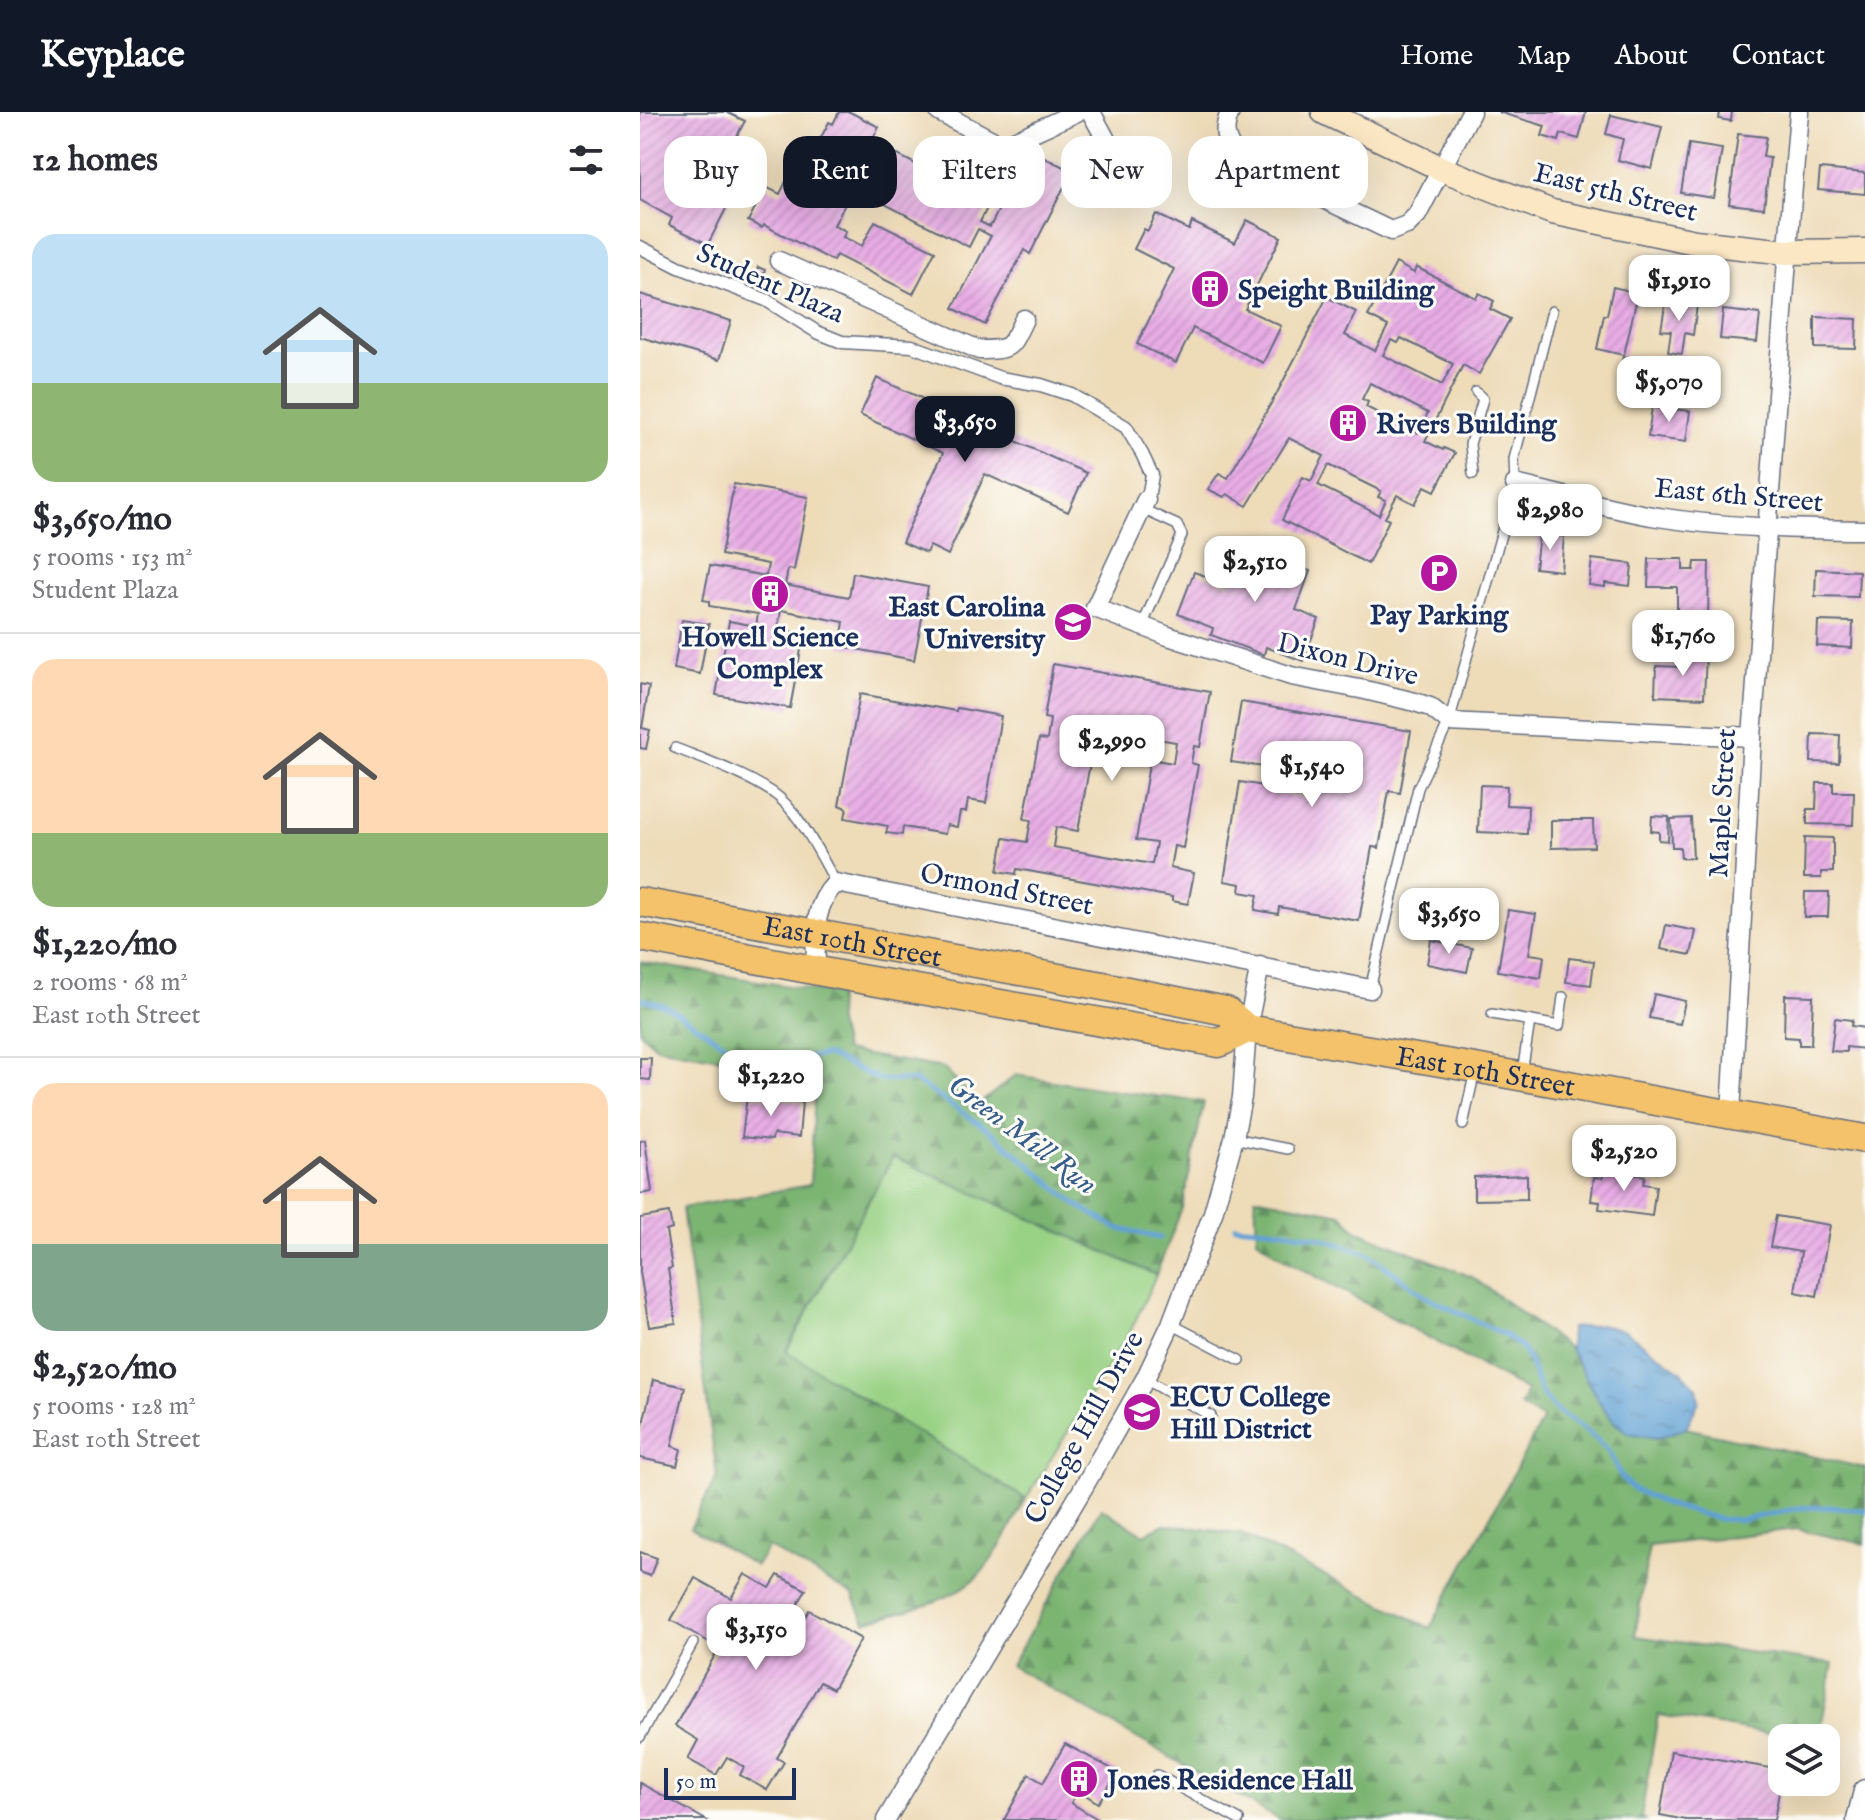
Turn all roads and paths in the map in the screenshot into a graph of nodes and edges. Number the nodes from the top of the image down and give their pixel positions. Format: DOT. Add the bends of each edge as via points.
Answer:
graph roads {
  1 [pos="939,112"];
  2 [pos="1077,112"];
  3 [pos="1091,112"];
  4 [pos="1230,112"];
  5 [pos="1324,112"];
  6 [pos="1471,112"];
  7 [pos="1799,112"];
  8 [pos="1104,136"];
  9 [pos="1442,169"];
  10 [pos="640,247"];
  11 [pos="1865,251"];
  12 [pos="1787,252"];
  13 [pos="779,261"];
  14 [pos="1552,311"];
  15 [pos="1024,319"];
  16 [pos="1476,392"];
  17 [pos="1473,474"];
  18 [pos="1515,484"];
  19 [pos="1144,504"];
  20 [pos="1767,529"];
  21 [pos="1865,530"];
  22 [pos="1142,626"];
  23 [pos="1449,722"];
  24 [pos="1752,737"];
  25 [pos="675,748"];
  26 [pos="836,883"];
  27 [pos="640,902"];
  28 [pos="816,933"];
  29 [pos="640,937"];
  30 [pos="1260,966"];
  31 [pos="816,971"];
  32 [pos="1370,989"];
  33 [pos="1563,997"];
  34 [pos="1492,1014"];
  35 [pos="1530,1021"];
  36 [pos="1247,1029"];
  37 [pos="1475,1068"];
  38 [pos="1522,1076"];
  39 [pos="1731,1114"];
  40 [pos="1463,1125"];
  41 [pos="1234,1138"];
  42 [pos="1865,1139"];
  43 [pos="1288,1149"];
  44 [pos="1171,1324"];
  45 [pos="1240,1360"];
  46 [pos="1145,1379"];
  47 [pos="1211,1416"];
  48 [pos="693,1643"];
  49 [pos="640,1737"];
  50 [pos="1157,1775"];
  51 [pos="886,1820"];
  52 [pos="1239,1820"];
  1 -- 2 [label="street" via="1003,146"];
  3 -- 8 [label="street"];
  4 -- 9 [label="street" via="1224,127 1236,157 1391,231 1417,215"];
  5 -- 9 [label="main road, East 5th Street"];
  6 -- 9 [label="street"];
  7 -- 12 [label="street, Maple Street"];
  9 -- 12 [label="main road, East 5th Street" via="1552,212 1695,242"];
  10 -- 19 [label="street, Student Plaza" via="766,300 842,342 912,346 1000,378 1072,395 1126,427 1152,475"];
  11 -- 12 [label="main road, East 5th Street"];
  12 -- 20 [label="street, Maple Street"];
  13 -- 15 [label="street" via="979,350 1012,345"];
  14 -- 18 [label="lane" via="1514,459"];
  16 -- 17 [label="lane" via="1483,399 1470,444"];
  18 -- 20 [label="street, East 6th Street" via="1662,518"];
  18 -- 23 [label="lane"];
  19 -- 22 [label="lane" via="1177,525 1182,535"];
  19 -- 22 [label="street, Dixon Drive" via="1095,608"];
  20 -- 21 [label="street, East 6th Street"];
  20 -- 24 [label="street, Maple Street"];
  22 -- 23 [label="street, Dixon Drive" via="1291,676 1415,702"];
  23 -- 24 [label="street"];
  23 -- 32 [label="lane" via="1418,788"];
  24 -- 39 [label="street, Maple Street"];
  25 -- 26 [label="lane" via="774,793 804,825"];
  26 -- 28 [label="street" via="822,903"];
  26 -- 30 [label="street, Ormond Street"];
  27 -- 28 [label="main road, East 10th Street"];
  28 -- 31 [label="street"];
  28 -- 36 [label="main road, East 10th Street" via="1226,1011"];
  29 -- 31 [label="main road, East 10th Street"];
  30 -- 32 [label="street, Ormond Street"];
  30 -- 36 [label="street"];
  31 -- 36 [label="main road, East 10th Street" via="1219,1043"];
  33 -- 35 [label="lane" via="1559,1026"];
  34 -- 35 [label="lane"];
  35 -- 38 [label="lane"];
  36 -- 37 [label="main road, East 10th Street"];
  36 -- 41 [label="street, College Hill Drive"];
  37 -- 38 [label="main road, East 10th Street"];
  37 -- 40 [label="lane"];
  38 -- 39 [label="main road, East 10th Street"];
  39 -- 42 [label="main road, East 10th Street"];
  41 -- 43 [label="lane"];
  41 -- 44 [label="street, College Hill Drive" via="1213,1213"];
  44 -- 45 [label="lane"];
  44 -- 46 [label="street, College Hill Drive"];
  46 -- 47 [label="lane"];
  46 -- 51 [label="street, College Hill Drive"];
  48 -- 49 [label="lane"];
  50 -- 52 [label="lane"];
}
